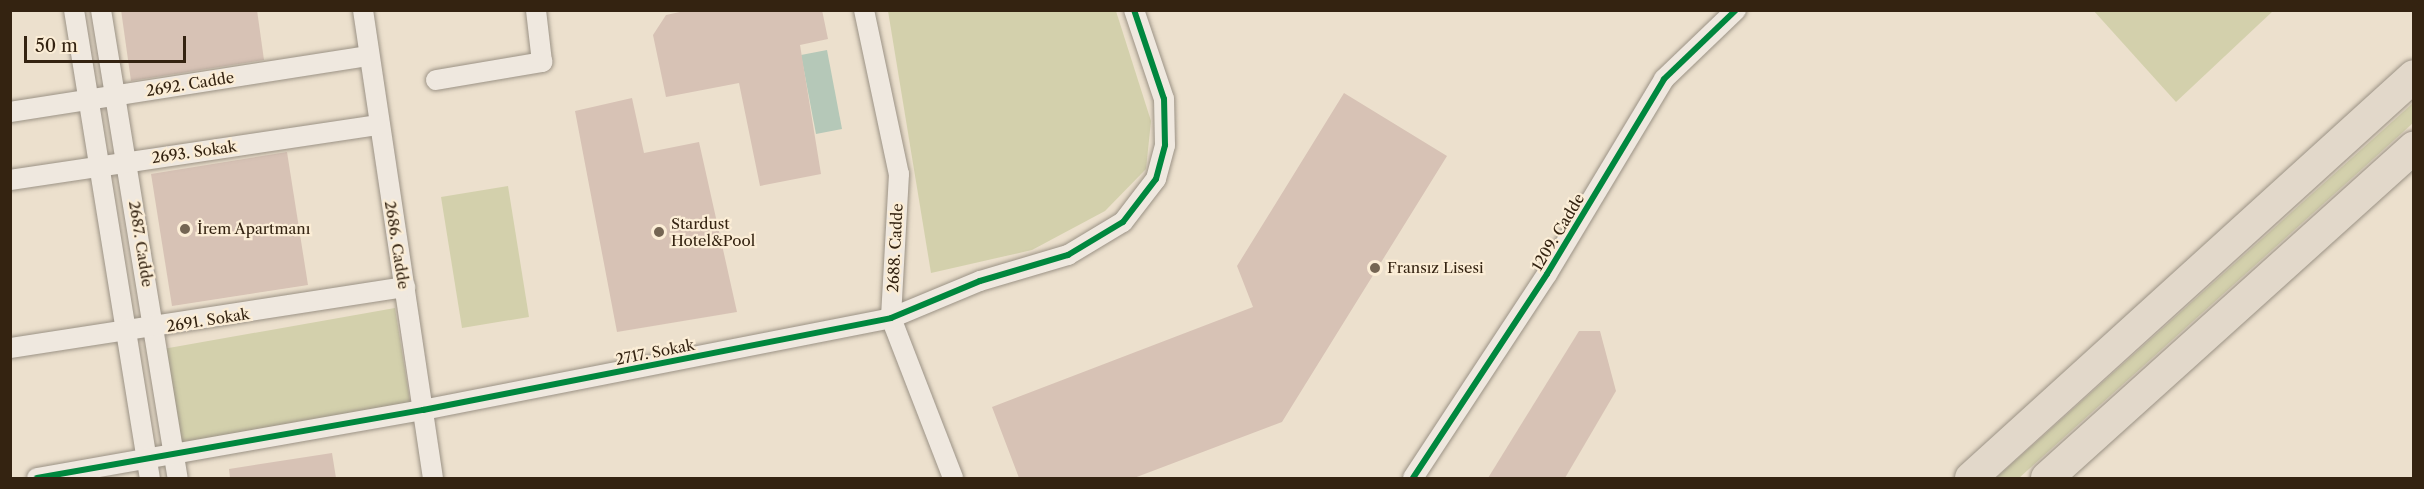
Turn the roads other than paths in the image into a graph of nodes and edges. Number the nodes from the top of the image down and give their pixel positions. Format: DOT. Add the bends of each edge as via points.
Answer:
graph roads {
  1 [pos="74,10"];
  2 [pos="101,10"];
  3 [pos="363,10"];
  4 [pos="536,10"];
  5 [pos="864,10"];
  6 [pos="1134,10"];
  7 [pos="1736,10"];
  8 [pos="369,56"];
  9 [pos="2414,76"];
  10 [pos="436,80"];
  11 [pos="116,96"];
  12 [pos="89,100"];
  13 [pos="10,112"];
  14 [pos="377,125"];
  15 [pos="2414,148"];
  16 [pos="128,162"];
  17 [pos="99,165"];
  18 [pos="10,180"];
  19 [pos="405,287"];
  20 [pos="891,318"];
  21 [pos="154,329"];
  22 [pos="126,334"];
  23 [pos="10,348"];
  24 [pos="423,410"];
  25 [pos="175,456"];
  26 [pos="149,469"];
  27 [pos="37,478"];
  28 [pos="178,478"];
  29 [pos="433,478"];
  30 [pos="952,478"];
  31 [pos="1413,478"];
  32 [pos="1971,478"];
  33 [pos="2047,478"];
  1 -- 12 [label="street, 2687. Cadde"];
  2 -- 11 [label="street, 2687. Cadde"];
  3 -- 8 [label="street, 2686. Cadde"];
  4 -- 10 [label="street" via="542,62"];
  5 -- 20 [label="street, 2688. Cadde" via="899,174"];
  6 -- 20 [label="street, 2717. Sokak" via="1164,99 1166,145 1156,179 1123,222 1068,255 980,281"];
  7 -- 31 [label="street, 1209. Cadde" via="1664,79 1547,274"];
  8 -- 11 [label="street, 2692. Cadde"];
  8 -- 14 [label="street, 2686. Cadde"];
  9 -- 32 [label="main road"];
  11 -- 12 [label="street, 2692. Cadde"];
  11 -- 16 [label="street, 2687. Cadde"];
  12 -- 13 [label="street, 2692. Cadde"];
  12 -- 17 [label="street, 2687. Cadde"];
  14 -- 16 [label="street, 2693. Sokak"];
  14 -- 19 [label="street, 2686. Cadde"];
  15 -- 33 [label="main road"];
  16 -- 17 [label="street, 2693. Sokak"];
  16 -- 21 [label="street, 2687. Cadde"];
  17 -- 18 [label="street, 2693. Sokak"];
  17 -- 22 [label="street, 2687. Cadde"];
  19 -- 21 [label="street, 2691. Sokak"];
  19 -- 24 [label="street, 2686. Cadde"];
  20 -- 24 [label="street, 2717. Sokak"];
  20 -- 30 [label="street, 2688. Cadde"];
  21 -- 22 [label="street, 2691. Sokak"];
  21 -- 25 [label="street, 2687. Cadde"];
  22 -- 23 [label="street, 2691. Sokak"];
  22 -- 26 [label="street, 2687. Cadde"];
  24 -- 25 [label="street, 2717. Sokak"];
  24 -- 29 [label="street, 2686. Cadde"];
  25 -- 26 [label="street, 2717. Sokak"];
  25 -- 28 [label="street, 2687. Cadde"];
  26 -- 27 [label="street, 2717. Sokak"];
}
